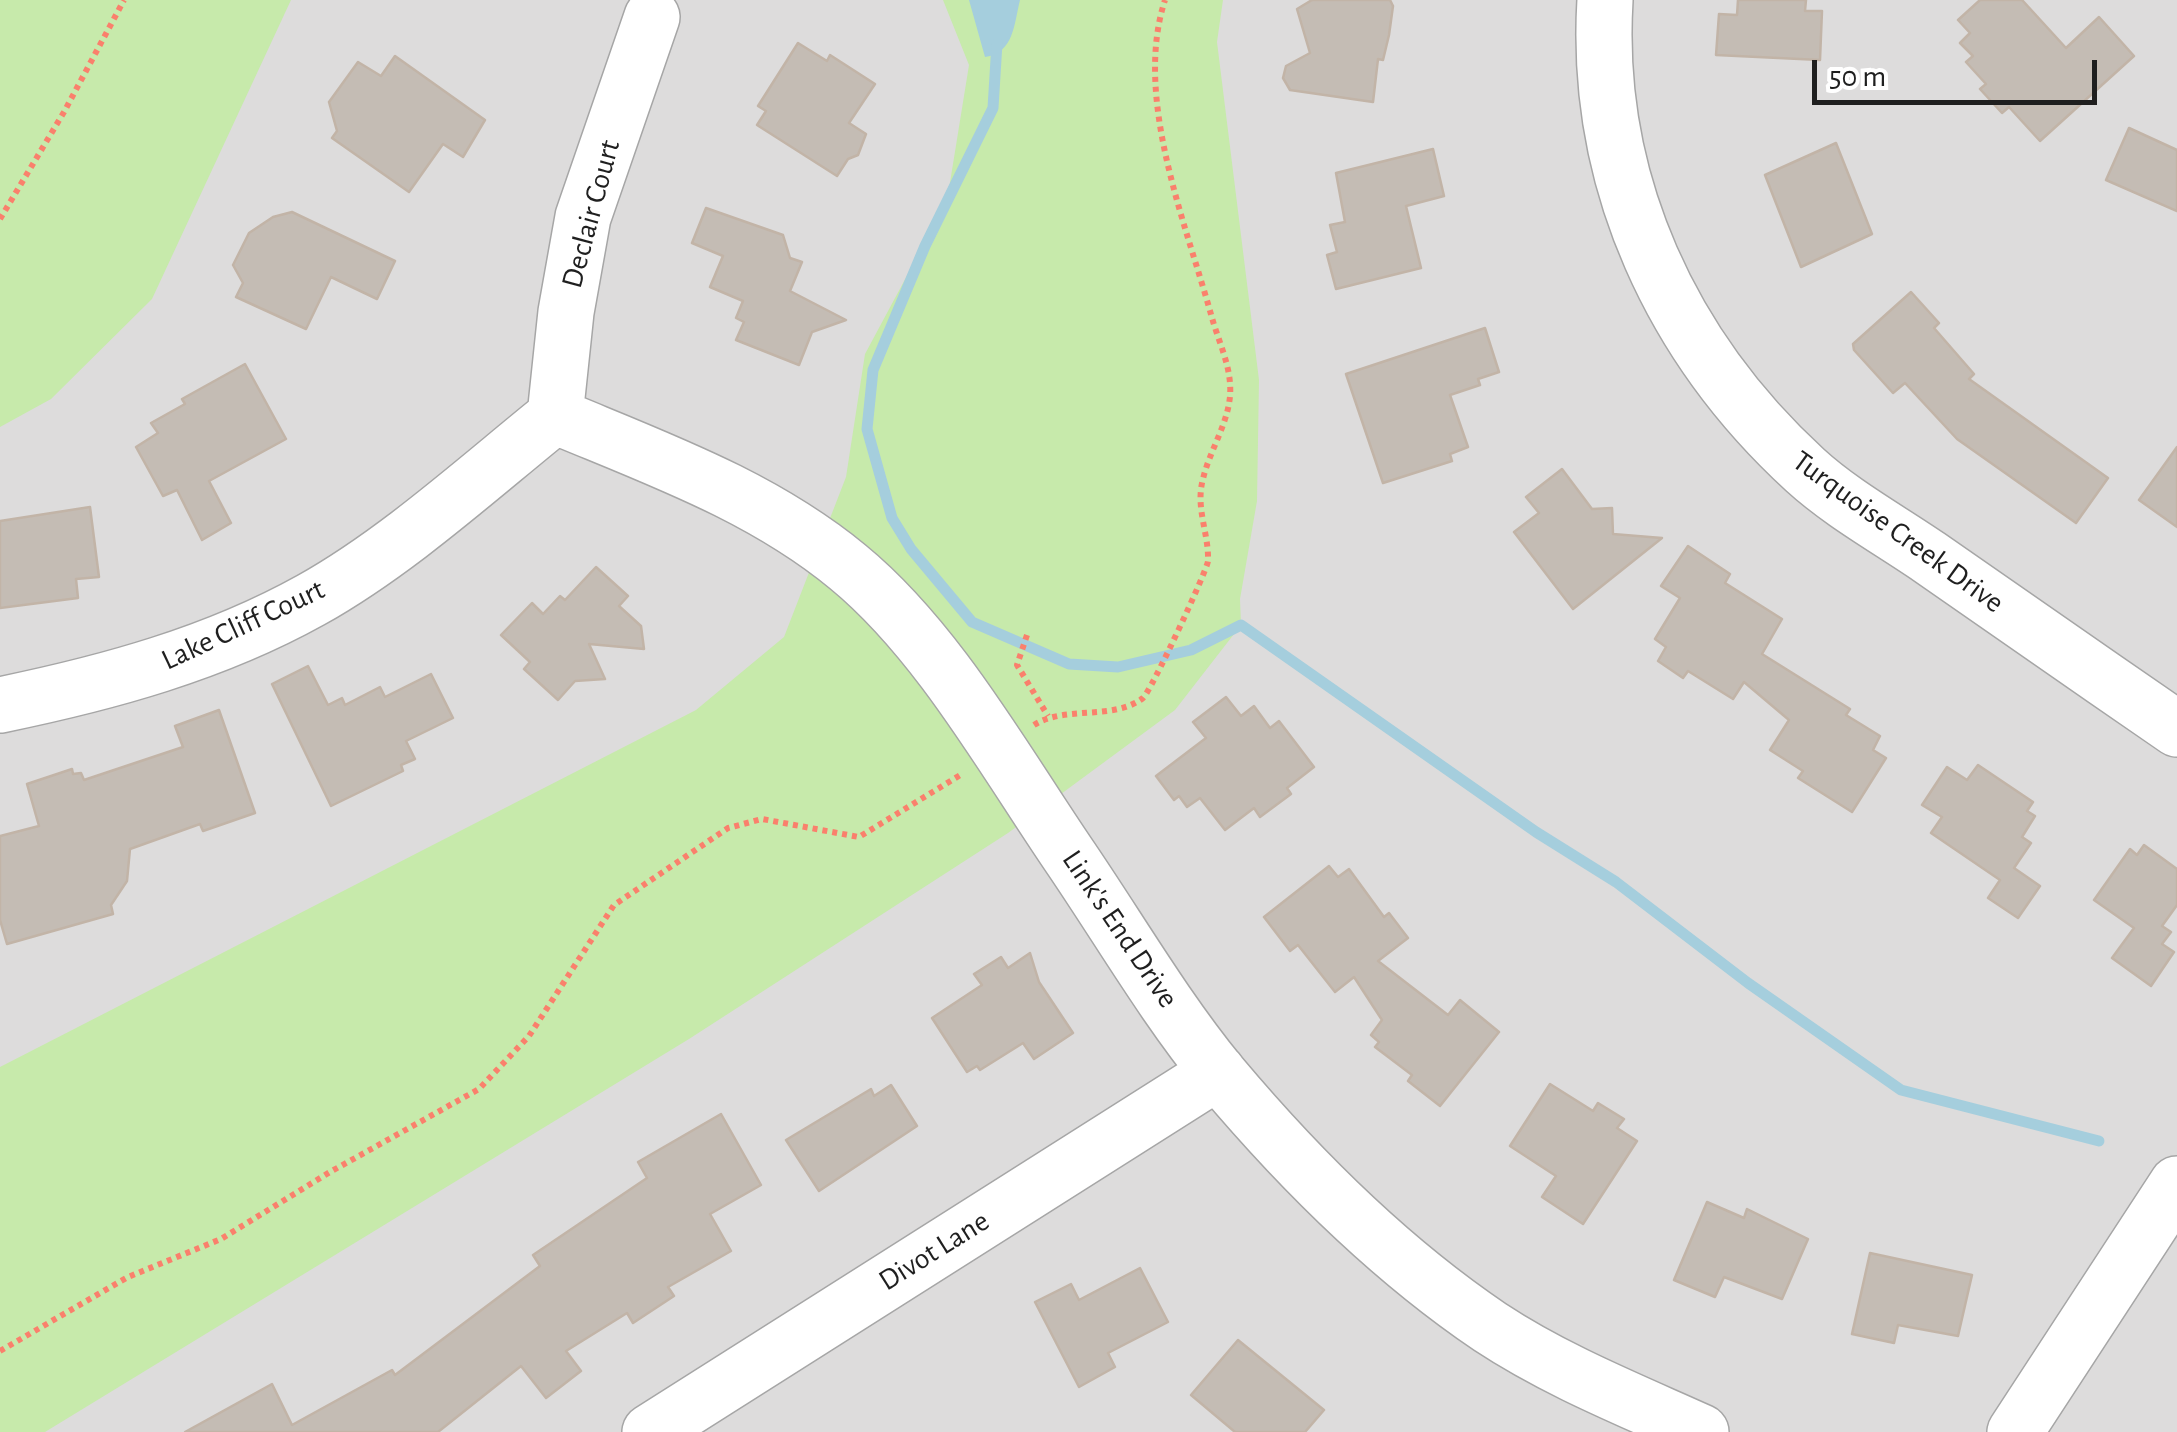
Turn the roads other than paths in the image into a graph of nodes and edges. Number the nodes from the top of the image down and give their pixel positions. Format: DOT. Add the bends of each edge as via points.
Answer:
graph roads {
  1 [pos="1605,0"];
  2 [pos="652,18"];
  3 [pos="556,416"];
  4 [pos="0,706"];
  5 [pos="2177,729"];
  6 [pos="1218,1072"];
  7 [pos="2177,1184"];
  8 [pos="650,1432"];
  9 [pos="1701,1432"];
  10 [pos="2015,1432"];
  1 -- 5 [label="street, Turquoise Creek Drive" via="1606,76 1620,176 1654,270 1726,386 1808,472"];
  2 -- 3 [label="street, Declair Court" via="584,217"];
  3 -- 4 [label="street, Lake Cliff Court" via="311,600 117,681"];
  3 -- 6 [label="street, Link's End Drive" via="770,510 850,569 904,625 997,750"];
  6 -- 8 [label="street, Divot Lane"];
  6 -- 9 [label="street, Link's End Drive" via="1316,1181 1416,1274 1570,1373"];
  7 -- 10 [label="street"];
}
